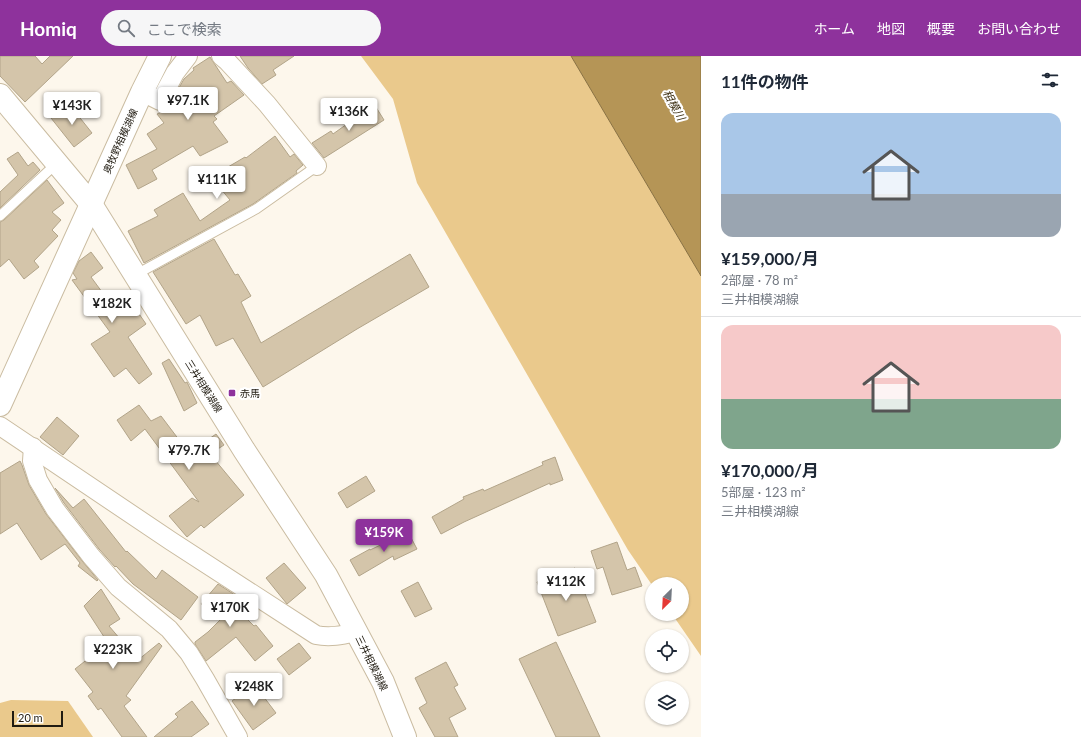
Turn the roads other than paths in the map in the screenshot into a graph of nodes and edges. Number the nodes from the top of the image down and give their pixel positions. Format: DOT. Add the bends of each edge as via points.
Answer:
graph roads {
  1 [pos="160,56"];
  2 [pos="188,56"];
  3 [pos="221,56"];
  4 [pos="142,92"];
  5 [pos="0,95"];
  6 [pos="57,163"];
  7 [pos="317,166"];
  8 [pos="91,204"];
  9 [pos="0,216"];
  10 [pos="135,276"];
  11 [pos="0,405"];
  12 [pos="0,426"];
  13 [pos="33,447"];
  14 [pos="357,632"];
  15 [pos="238,737"];
  16 [pos="405,737"];
  1 -- 4 [label="main road, 奥牧野相模湖線"];
  2 -- 4 [label="street" via="175,73 160,101"];
  3 -- 7 [label="street" via="267,104"];
  4 -- 8 [label="main road, 奥牧野相模湖線"];
  5 -- 6 [label="main road, 三井相模湖線"];
  6 -- 8 [label="main road, 三井相模湖線"];
  6 -- 9 [label="lane"];
  7 -- 10 [label="lane" via="256,209"];
  8 -- 10 [label="main road, 三井相模湖線"];
  8 -- 11 [label="main road, 奥牧野相模湖線"];
  10 -- 14 [label="main road, 三井相模湖線" via="326,575"];
  12 -- 13 [label="street"];
  13 -- 14 [label="street" via="316,635 324,637"];
  13 -- 15 [label="street" via="32,461 38,480 55,509 118,587 168,629 189,654"];
  14 -- 16 [label="main road, 三井相模湖線" via="383,682"];
}
